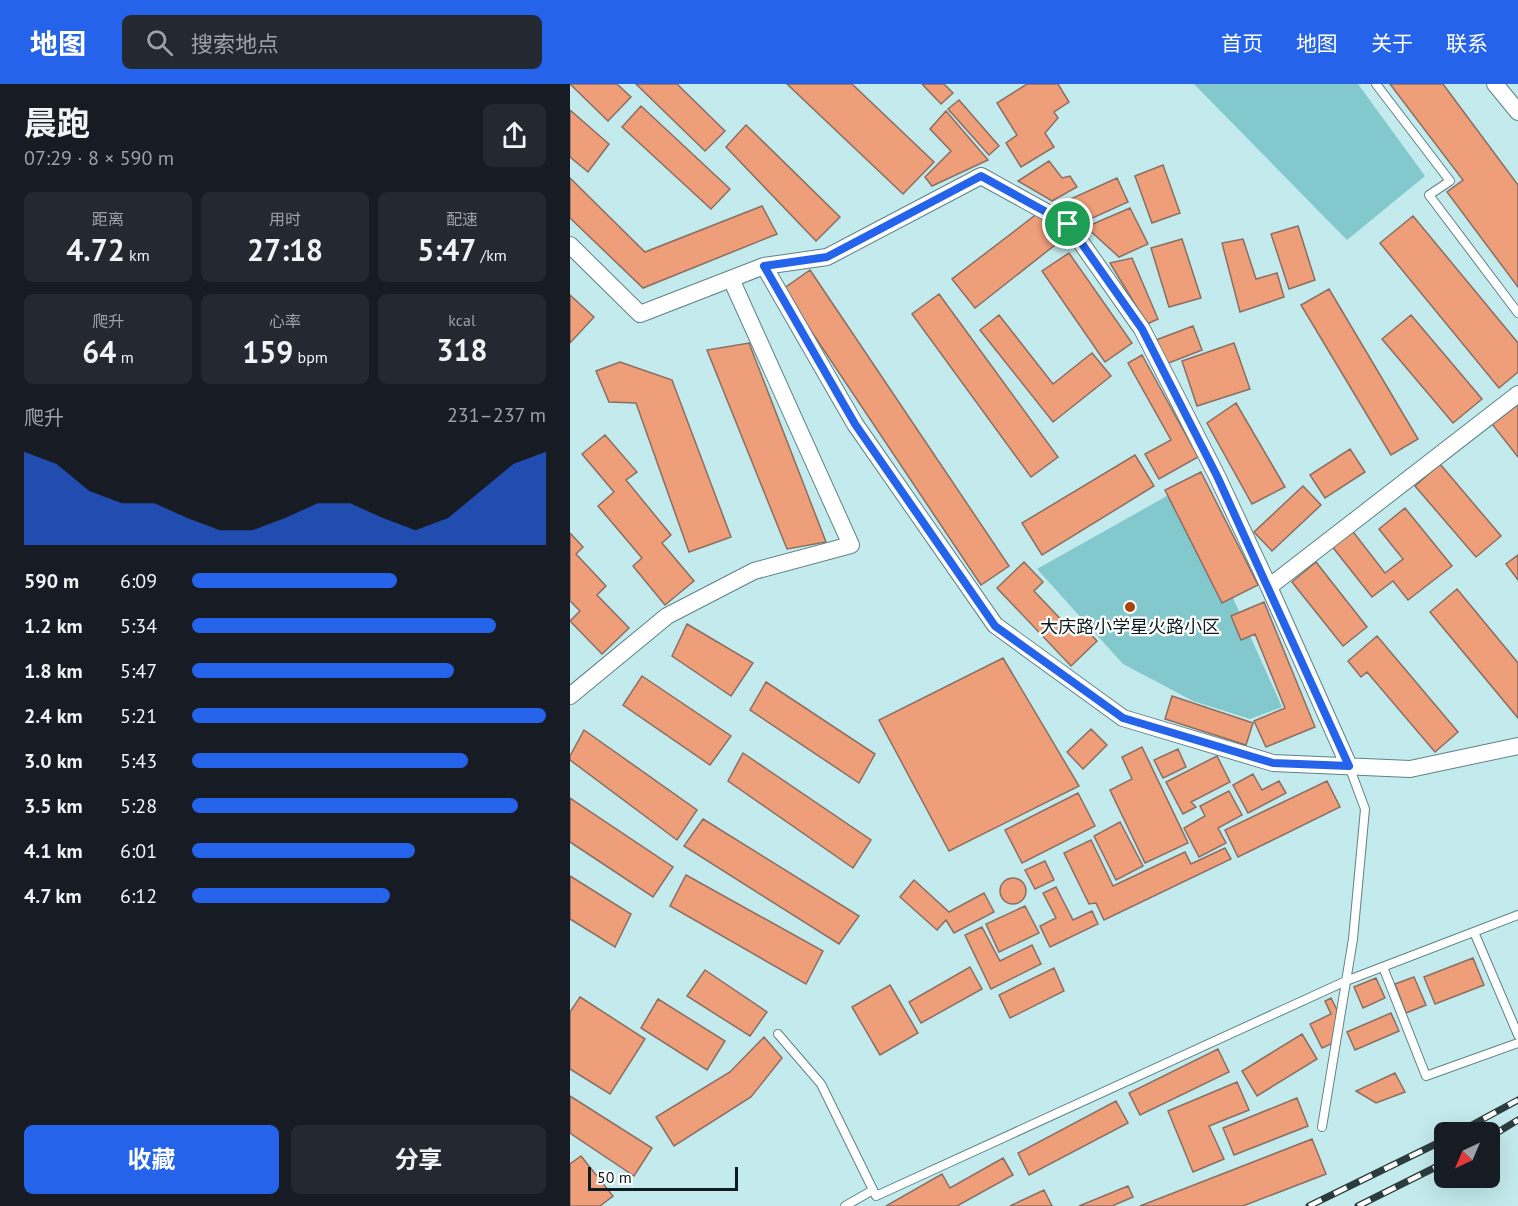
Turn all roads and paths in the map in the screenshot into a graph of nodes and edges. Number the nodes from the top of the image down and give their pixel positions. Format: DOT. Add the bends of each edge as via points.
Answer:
graph roads {
  1 [pos="1376,84"];
  2 [pos="1495,84"];
  3 [pos="1518,112"];
  4 [pos="570,245"];
  5 [pos="764,266"];
  6 [pos="731,279"];
  7 [pos="1518,313"];
  8 [pos="1518,394"];
  9 [pos="1269,587"];
  10 [pos="570,696"];
  11 [pos="1518,746"];
  12 [pos="1349,766"];
  13 [pos="1518,915"];
  14 [pos="1474,932"];
  15 [pos="1383,967"];
  16 [pos="1346,981"];
  17 [pos="778,1034"];
  18 [pos="1518,1035"];
  19 [pos="1518,1043"];
  20 [pos="1322,1127"];
  21 [pos="873,1190"];
  22 [pos="845,1206"];
  1 -- 7 [label="lane" via="1449,181 1429,195"];
  2 -- 3 [label="street"];
  4 -- 6 [label="street" via="640,314"];
  5 -- 6 [label="street"];
  5 -- 9 [label="street" via="827,257 981,176 1068,224 1142,329"];
  5 -- 12 [label="street" via="855,424 995,626 1123,718 1273,763"];
  6 -- 10 [label="street" via="851,545 754,571 667,616"];
  8 -- 9 [label="street"];
  9 -- 12 [label="street"];
  11 -- 12 [label="street" via="1410,770"];
  12 -- 16 [label="lane" via="1365,809"];
  13 -- 14 [label="lane"];
  14 -- 15 [label="lane"];
  14 -- 18 [label="lane"];
  15 -- 16 [label="lane"];
  15 -- 19 [label="lane" via="1425,1076"];
  16 -- 20 [label="lane"];
  16 -- 21 [label="lane" via="876,1196"];
  17 -- 21 [label="lane" via="821,1084"];
  21 -- 22 [label="lane"];
}
